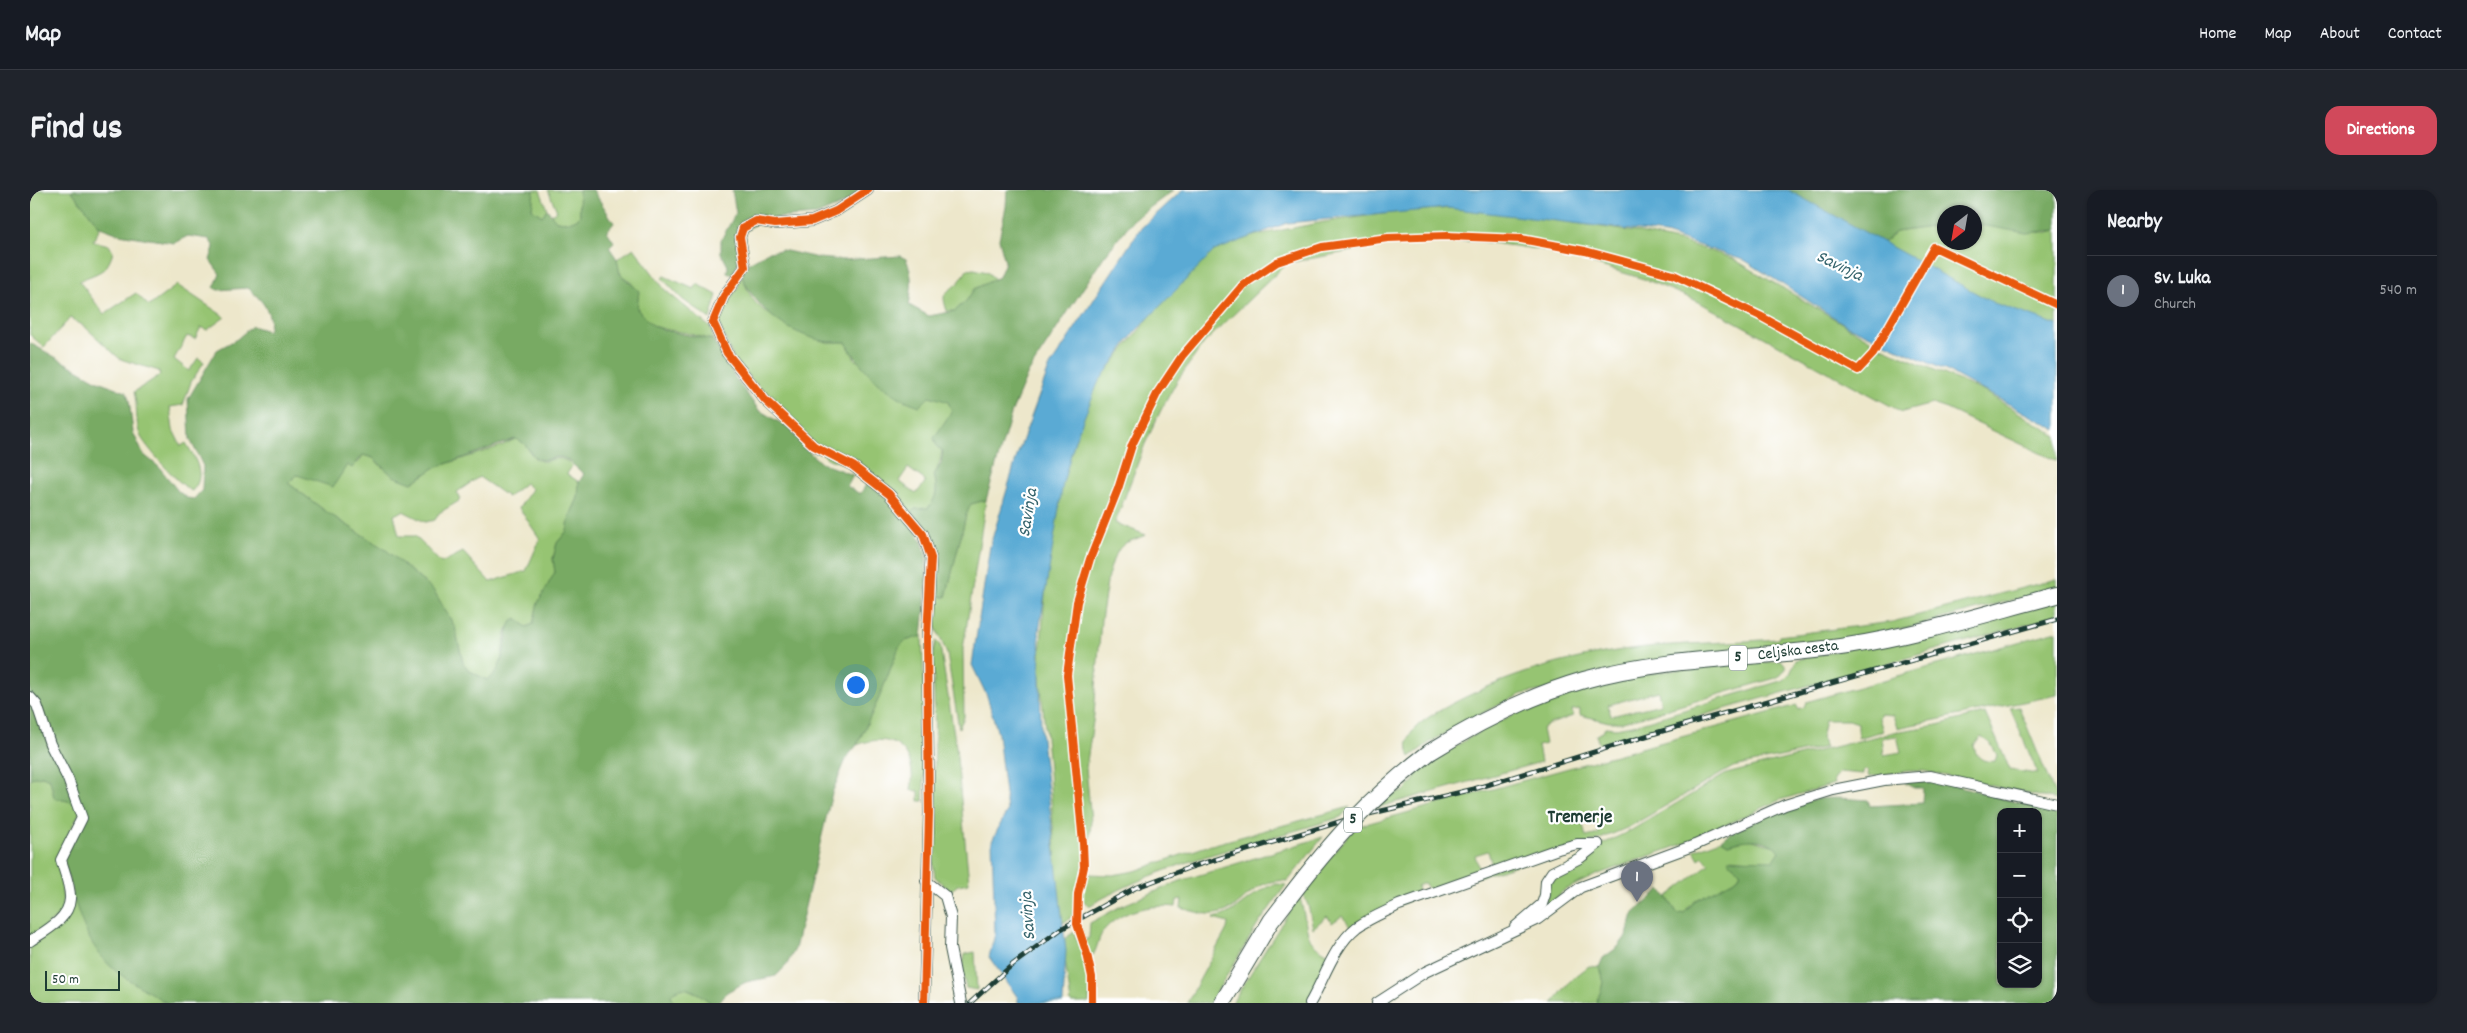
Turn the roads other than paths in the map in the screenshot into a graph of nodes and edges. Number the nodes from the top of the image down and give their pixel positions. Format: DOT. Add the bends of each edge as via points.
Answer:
graph roads {
  1 [pos="868,190"];
  2 [pos="2057,594"];
  3 [pos="30,697"];
  4 [pos="2057,804"];
  5 [pos="926,881"];
  6 [pos="1512,930"];
  7 [pos="30,941"];
  8 [pos="924,1003"];
  9 [pos="961,1003"];
  10 [pos="1222,1003"];
  11 [pos="1310,1003"];
  12 [pos="1377,1003"];
  1 -- 5 [label="street" via="836,212 812,221 775,224 756,221 743,228 740,237 745,267 724,296 713,322 726,353 764,400 814,446 853,466 889,494 923,534 931,558 927,637 929,813"];
  2 -- 10 [label="main road, Celjska cesta / 5, bridge" via="1848,646 1668,664 1586,680 1498,714 1430,752 1376,796 1329,845 1271,921"];
  3 -- 7 [label="street" via="37,705 82,818 61,860 70,899 64,915"];
  4 -- 6 [label="street" via="1930,776 1884,780 1834,790 1786,805 1695,845 1581,887 1538,919"];
  5 -- 8 [label="street"];
  5 -- 9 [label="street" via="945,896 951,917 950,948"];
  6 -- 11 [label="street" via="1542,904 1546,882 1552,872 1580,858 1598,844 1577,844 1558,849 1376,916 1356,928 1337,952"];
  6 -- 12 [label="street" via="1425,972"];
}
